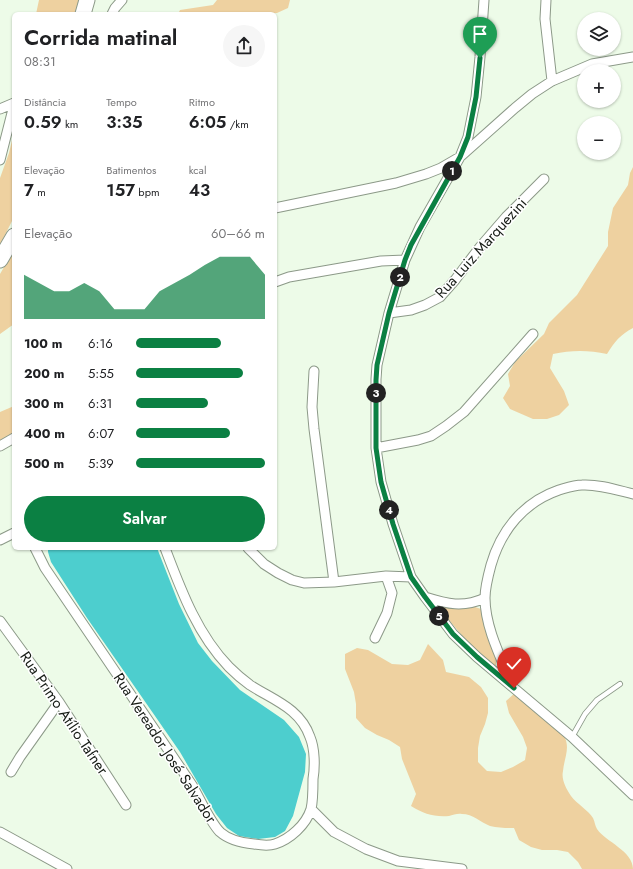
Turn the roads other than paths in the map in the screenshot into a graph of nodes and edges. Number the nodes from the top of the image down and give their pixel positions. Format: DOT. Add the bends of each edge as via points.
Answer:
graph roads {
  1 [pos="87,0"];
  2 [pos="122,0"];
  3 [pos="484,0"];
  4 [pos="546,0"];
  5 [pos="84,12"];
  6 [pos="113,12"];
  7 [pos="633,58"];
  8 [pos="552,81"];
  9 [pos="12,105"];
  10 [pos="0,110"];
  11 [pos="12,112"];
  12 [pos="460,157"];
  13 [pos="0,160"];
  14 [pos="544,179"];
  15 [pos="277,208"];
  16 [pos="12,239"];
  17 [pos="0,260"];
  18 [pos="405,260"];
  19 [pos="277,281"];
  20 [pos="389,313"];
  21 [pos="533,334"];
  22 [pos="314,371"];
  23 [pos="12,439"];
  24 [pos="0,446"];
  25 [pos="376,448"];
  26 [pos="633,494"];
  27 [pos="12,534"];
  28 [pos="0,540"];
  29 [pos="36,550"];
  30 [pos="166,550"];
  31 [pos="250,550"];
  32 [pos="386,576"];
  33 [pos="411,577"];
  34 [pos="334,582"];
  35 [pos="425,597"];
  36 [pos="485,598"];
  37 [pos="0,621"];
  38 [pos="375,638"];
  39 [pos="620,684"];
  40 [pos="514,688"];
  41 [pos="59,702"];
  42 [pos="572,737"];
  43 [pos="10,772"];
  44 [pos="633,794"];
  45 [pos="126,805"];
  46 [pos="311,809"];
  47 [pos="0,832"];
  48 [pos="67,869"];
  49 [pos="462,869"];
  1 -- 5 [label="main road"];
  2 -- 6 [label="street"];
  3 -- 12 [label="street" via="476,97 468,137"];
  4 -- 8 [label="street" via="545,19"];
  7 -- 8 [label="street" via="592,64"];
  8 -- 12 [label="street" via="515,108"];
  9 -- 10 [label="street"];
  11 -- 13 [label="street"];
  12 -- 15 [label="street" via="441,168 396,183"];
  12 -- 18 [label="street" via="420,227"];
  14 -- 20 [label="street, Rua Luiz Marquezini" via="506,217 440,297 411,310"];
  16 -- 17 [label="main road"];
  18 -- 19 [label="street" via="381,261"];
  18 -- 20 [label="street"];
  20 -- 25 [label="street" via="377,365"];
  21 -- 25 [label="street" via="464,412 446,426 431,436"];
  22 -- 34 [label="street" via="313,422"];
  23 -- 24 [label="street"];
  25 -- 33 [label="street" via="381,482"];
  26 -- 36 [label="street" via="582,485 546,495 528,506 516,517 494,553"];
  27 -- 28 [label="street"];
  29 -- 46 [label="street, Rua Vereador José Salvador" via="45,568 221,832 245,843 274,844 296,831"];
  30 -- 46 [label="street, Rua Vereador José Salvador" via="186,601 213,648 230,668 249,684 284,704 305,726 311,738 313,752"];
  31 -- 34 [label="street" via="264,564 292,580"];
  32 -- 33 [label="street"];
  32 -- 34 [label="street"];
  32 -- 38 [label="street" via="392,593 387,613"];
  33 -- 35 [label="street"];
  35 -- 36 [label="street" via="454,604 476,602"];
  35 -- 40 [label="street" via="453,634"];
  36 -- 40 [label="street" via="496,647"];
  37 -- 41 [label="street, Rua Primo Atílio Tafner"];
  39 -- 42 [label="lane" via="597,700"];
  40 -- 42 [label="street"];
  41 -- 43 [label="street"];
  41 -- 45 [label="street, Rua Primo Atílio Tafner"];
  42 -- 44 [label="street"];
  46 -- 49 [label="street" via="334,832 366,849 398,861"];
  47 -- 48 [label="street"];
}
